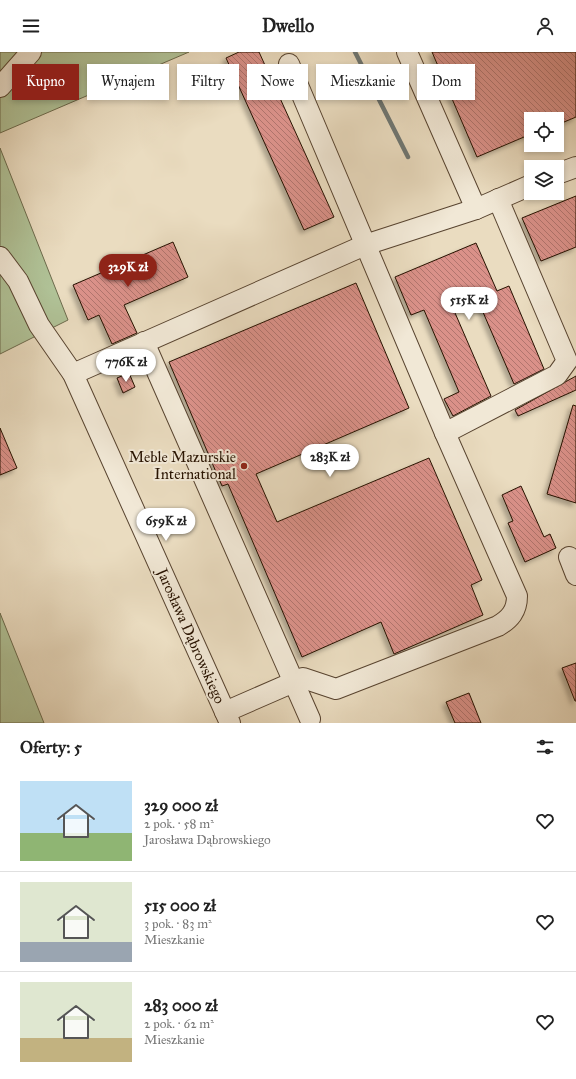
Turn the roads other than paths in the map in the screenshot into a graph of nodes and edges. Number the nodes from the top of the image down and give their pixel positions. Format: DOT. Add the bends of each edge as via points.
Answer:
graph roads {
  1 [pos="32,52"];
  2 [pos="407,52"];
  3 [pos="0,87"];
  4 [pos="304,100"];
  5 [pos="576,167"];
  6 [pos="564,171"];
  7 [pos="524,188"];
  8 [pos="498,199"];
  9 [pos="476,209"];
  10 [pos="365,245"];
  11 [pos="0,257"];
  12 [pos="144,342"];
  13 [pos="73,374"];
  14 [pos="445,433"];
  15 [pos="293,682"];
  16 [pos="228,718"];
  17 [pos="310,719"];
  1 -- 3 [label="street"];
  2 -- 9 [label="street"];
  4 -- 10 [label="street"];
  5 -- 6 [label="street"];
  7 -- 8 [label="street"];
  8 -- 9 [label="street"];
  8 -- 14 [label="street" via="566,361 557,374"];
  9 -- 10 [label="street"];
  10 -- 12 [label="street"];
  10 -- 14 [label="street"];
  11 -- 13 [label="street, Jarosława Dąbrowskiego" via="18,281 39,325"];
  12 -- 13 [label="street"];
  12 -- 15 [label="street"];
  13 -- 16 [label="street, Jarosława Dąbrowskiego"];
  14 -- 15 [label="street" via="517,596 514,613 498,626 336,689 303,678"];
  15 -- 16 [label="street"];
  15 -- 17 [label="street"];
}
